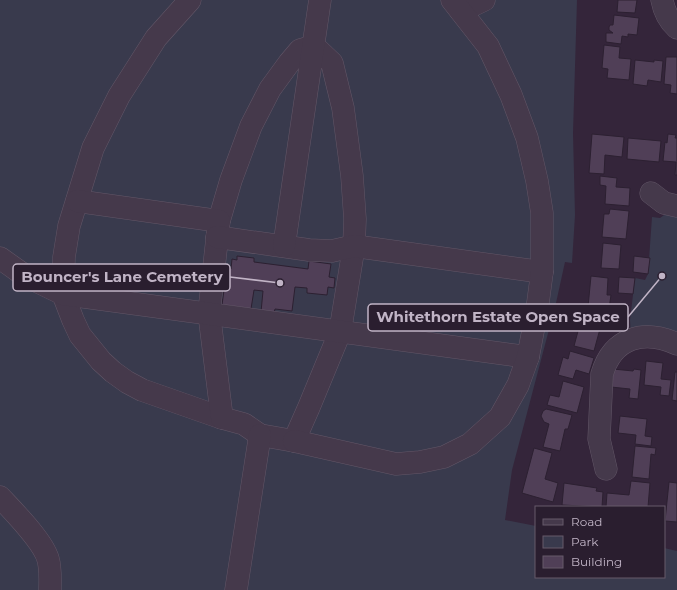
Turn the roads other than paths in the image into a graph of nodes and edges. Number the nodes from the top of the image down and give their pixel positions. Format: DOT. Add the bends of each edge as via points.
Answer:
graph roads {
  1 [pos="190,0"];
  2 [pos="320,0"];
  3 [pos="484,0"];
  4 [pos="662,0"];
  5 [pos="457,6"];
  6 [pos="677,28"];
  7 [pos="314,46"];
  8 [pos="651,193"];
  9 [pos="77,201"];
  10 [pos="677,206"];
  11 [pos="218,229"];
  12 [pos="284,246"];
  13 [pos="354,246"];
  14 [pos="0,258"];
  15 [pos="542,272"];
  16 [pos="63,294"];
  17 [pos="209,313"];
  18 [pos="340,332"];
  19 [pos="677,344"];
  20 [pos="528,358"];
  21 [pos="222,418"];
  22 [pos="260,435"];
  23 [pos="294,441"];
  24 [pos="606,470"];
  25 [pos="0,497"];
  26 [pos="50,590"];
  27 [pos="236,590"];
  1 -- 9 [label="street" via="156,38 119,96 93,148"];
  2 -- 7 [label="street"];
  3 -- 5 [label="street"];
  4 -- 6 [label="street" via="664,10"];
  5 -- 15 [label="street" via="488,46 511,95 527,138 542,213"];
  7 -- 11 [label="street" via="300,50 270,89 251,126 231,180"];
  7 -- 12 [label="street"];
  7 -- 13 [label="street" via="332,63 343,108 352,176"];
  8 -- 10 [label="street" via="664,203"];
  9 -- 11 [label="street"];
  9 -- 16 [label="street" via="64,257"];
  11 -- 12 [label="street"];
  11 -- 17 [label="street"];
  12 -- 13 [label="street" via="332,251"];
  13 -- 15 [label="street"];
  13 -- 18 [label="street"];
  14 -- 16 [label="street" via="24,275"];
  15 -- 20 [label="street"];
  16 -- 17 [label="street"];
  16 -- 21 [label="street" via="80,335 113,372 142,390"];
  17 -- 18 [label="street"];
  17 -- 21 [label="street"];
  18 -- 20 [label="street"];
  18 -- 23 [label="street"];
  19 -- 24 [label="street" via="653,336 639,337 618,347 608,360 602,374 599,439"];
  20 -- 23 [label="street" via="518,385 500,417 470,444 444,457 396,464"];
  21 -- 22 [label="street" via="244,424"];
  22 -- 23 [label="street"];
  22 -- 27 [label="street"];
  25 -- 26 [label="street" via="35,536 48,557"];
}
